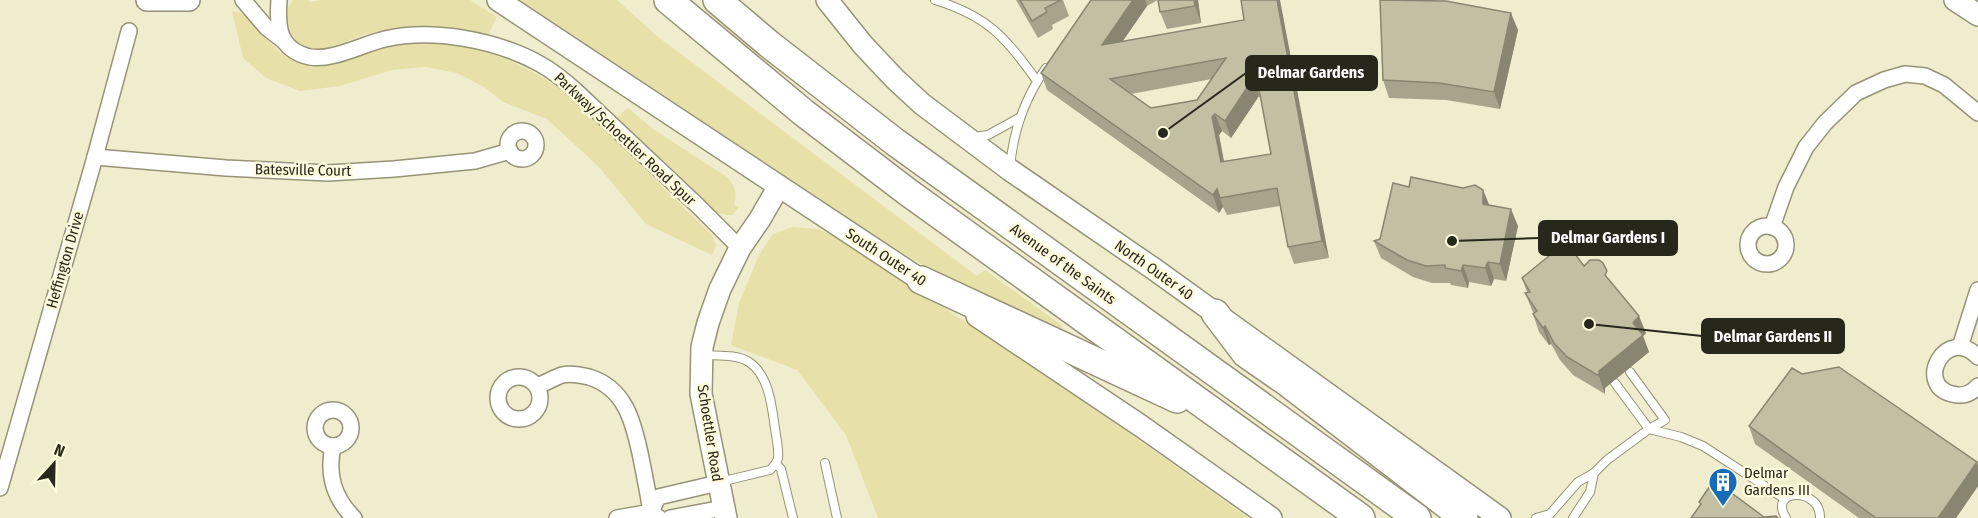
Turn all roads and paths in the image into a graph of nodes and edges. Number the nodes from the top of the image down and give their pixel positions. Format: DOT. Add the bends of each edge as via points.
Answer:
graph roads {
  1 [pos="147,0"];
  2 [pos="189,0"];
  3 [pos="243,0"];
  4 [pos="279,0"];
  5 [pos="498,0"];
  6 [pos="668,0"];
  7 [pos="717,0"];
  8 [pos="935,0"];
  9 [pos="1955,0"];
  10 [pos="828,1"];
  11 [pos="1978,15"];
  12 [pos="129,31"];
  13 [pos="289,46"];
  14 [pos="1050,63"];
  15 [pos="1037,81"];
  16 [pos="1978,113"];
  17 [pos="1019,118"];
  18 [pos="967,139"];
  19 [pos="510,152"];
  20 [pos="95,157"];
  21 [pos="1010,170"];
  22 [pos="779,186"];
  23 [pos="1772,227"];
  24 [pos="740,248"];
  25 [pos="921,280"];
  26 [pos="1978,290"];
  27 [pos="1215,313"];
  28 [pos="1960,347"];
  29 [pos="702,355"];
  30 [pos="1978,357"];
  31 [pos="1630,372"];
  32 [pos="1615,383"];
  33 [pos="537,386"];
  34 [pos="1978,387"];
  35 [pos="1227,422"];
  36 [pos="1649,429"];
  37 [pos="333,446"];
  38 [pos="825,463"];
  39 [pos="776,464"];
  40 [pos="1594,473"];
  41 [pos="718,483"];
  42 [pos="0,488"];
  43 [pos="1785,499"];
  44 [pos="725,513"];
  45 [pos="655,515"];
  46 [pos="349,517"];
  47 [pos="617,518"];
  48 [pos="670,518"];
  49 [pos="794,518"];
  50 [pos="837,518"];
  51 [pos="1271,518"];
  52 [pos="1361,518"];
  53 [pos="1417,518"];
  54 [pos="1464,518"];
  55 [pos="1500,518"];
  56 [pos="1536,518"];
  57 [pos="1573,518"];
  58 [pos="1786,518"];
  59 [pos="1820,518"];
  1 -- 2 [label="street"];
  3 -- 13 [label="street, Parkway/Schoettler Road Spur"];
  4 -- 13 [label="street" via="278,24"];
  5 -- 22 [label="street, South Outer 40"];
  6 -- 35 [label="highway, Avenue of the Saints" via="855,152"];
  7 -- 53 [label="highway, Avenue of the Saints" via="904,148"];
  8 -- 15 [label="lane" via="983,20 1002,35"];
  9 -- 11 [label="street"];
  10 -- 18 [label="street, North Outer 40" via="895,79"];
  12 -- 20 [label="street, Heffington Drive"];
  13 -- 24 [label="street, Parkway/Schoettler Road Spur" via="297,53 325,57 386,39 432,35 518,54 540,64 576,91"];
  14 -- 15 [label="lane"];
  15 -- 17 [label="lane"];
  16 -- 23 [label="street" via="1944,85 1925,76 1905,74 1856,93 1806,147"];
  17 -- 18 [label="lane" via="988,135"];
  17 -- 21 [label="lane"];
  18 -- 21 [label="street, North Outer 40"];
  19 -- 20 [label="street, Batesville Court" via="475,161 328,173"];
  20 -- 42 [label="street, Heffington Drive"];
  21 -- 27 [label="street, North Outer 40"];
  22 -- 24 [label="street, Schoettler Road"];
  22 -- 25 [label="street, South Outer 40"];
  24 -- 29 [label="street, Schoettler Road" via="720,289"];
  25 -- 35 [label="highway"];
  25 -- 51 [label="street, South Outer 40" via="1131,419"];
  26 -- 28 [label="street"];
  27 -- 54 [label="highway" via="1246,354"];
  27 -- 55 [label="street, North Outer 40"];
  28 -- 30 [label="street"];
  28 -- 34 [label="street" via="1939,358 1935,366 1937,382 1947,393 1959,396"];
  29 -- 39 [label="lane" via="741,358 751,363 765,383 778,456"];
  29 -- 41 [label="street, Schoettler Road" via="700,394"];
  31 -- 36 [label="lane" via="1665,420"];
  32 -- 36 [label="lane"];
  33 -- 45 [label="street" via="563,375 578,374 604,383 615,392 633,421"];
  35 -- 52 [label="highway, Avenue of the Saints"];
  36 -- 40 [label="lane"];
  36 -- 43 [label="lane" via="1703,446"];
  37 -- 46 [label="street" via="331,480"];
  38 -- 50 [label="lane"];
  39 -- 41 [label="lane" via="770,470"];
  39 -- 49 [label="lane" via="781,469"];
  40 -- 56 [label="lane" via="1578,482 1550,514"];
  40 -- 57 [label="lane" via="1590,492"];
  41 -- 44 [label="street, Schoettler Road"];
  41 -- 45 [label="street" via="658,497"];
  43 -- 58 [label="lane" via="1782,510"];
  43 -- 59 [label="lane" via="1794,494 1805,496 1818,507"];
  44 -- 48 [label="street"];
  45 -- 47 [label="street"];
}
